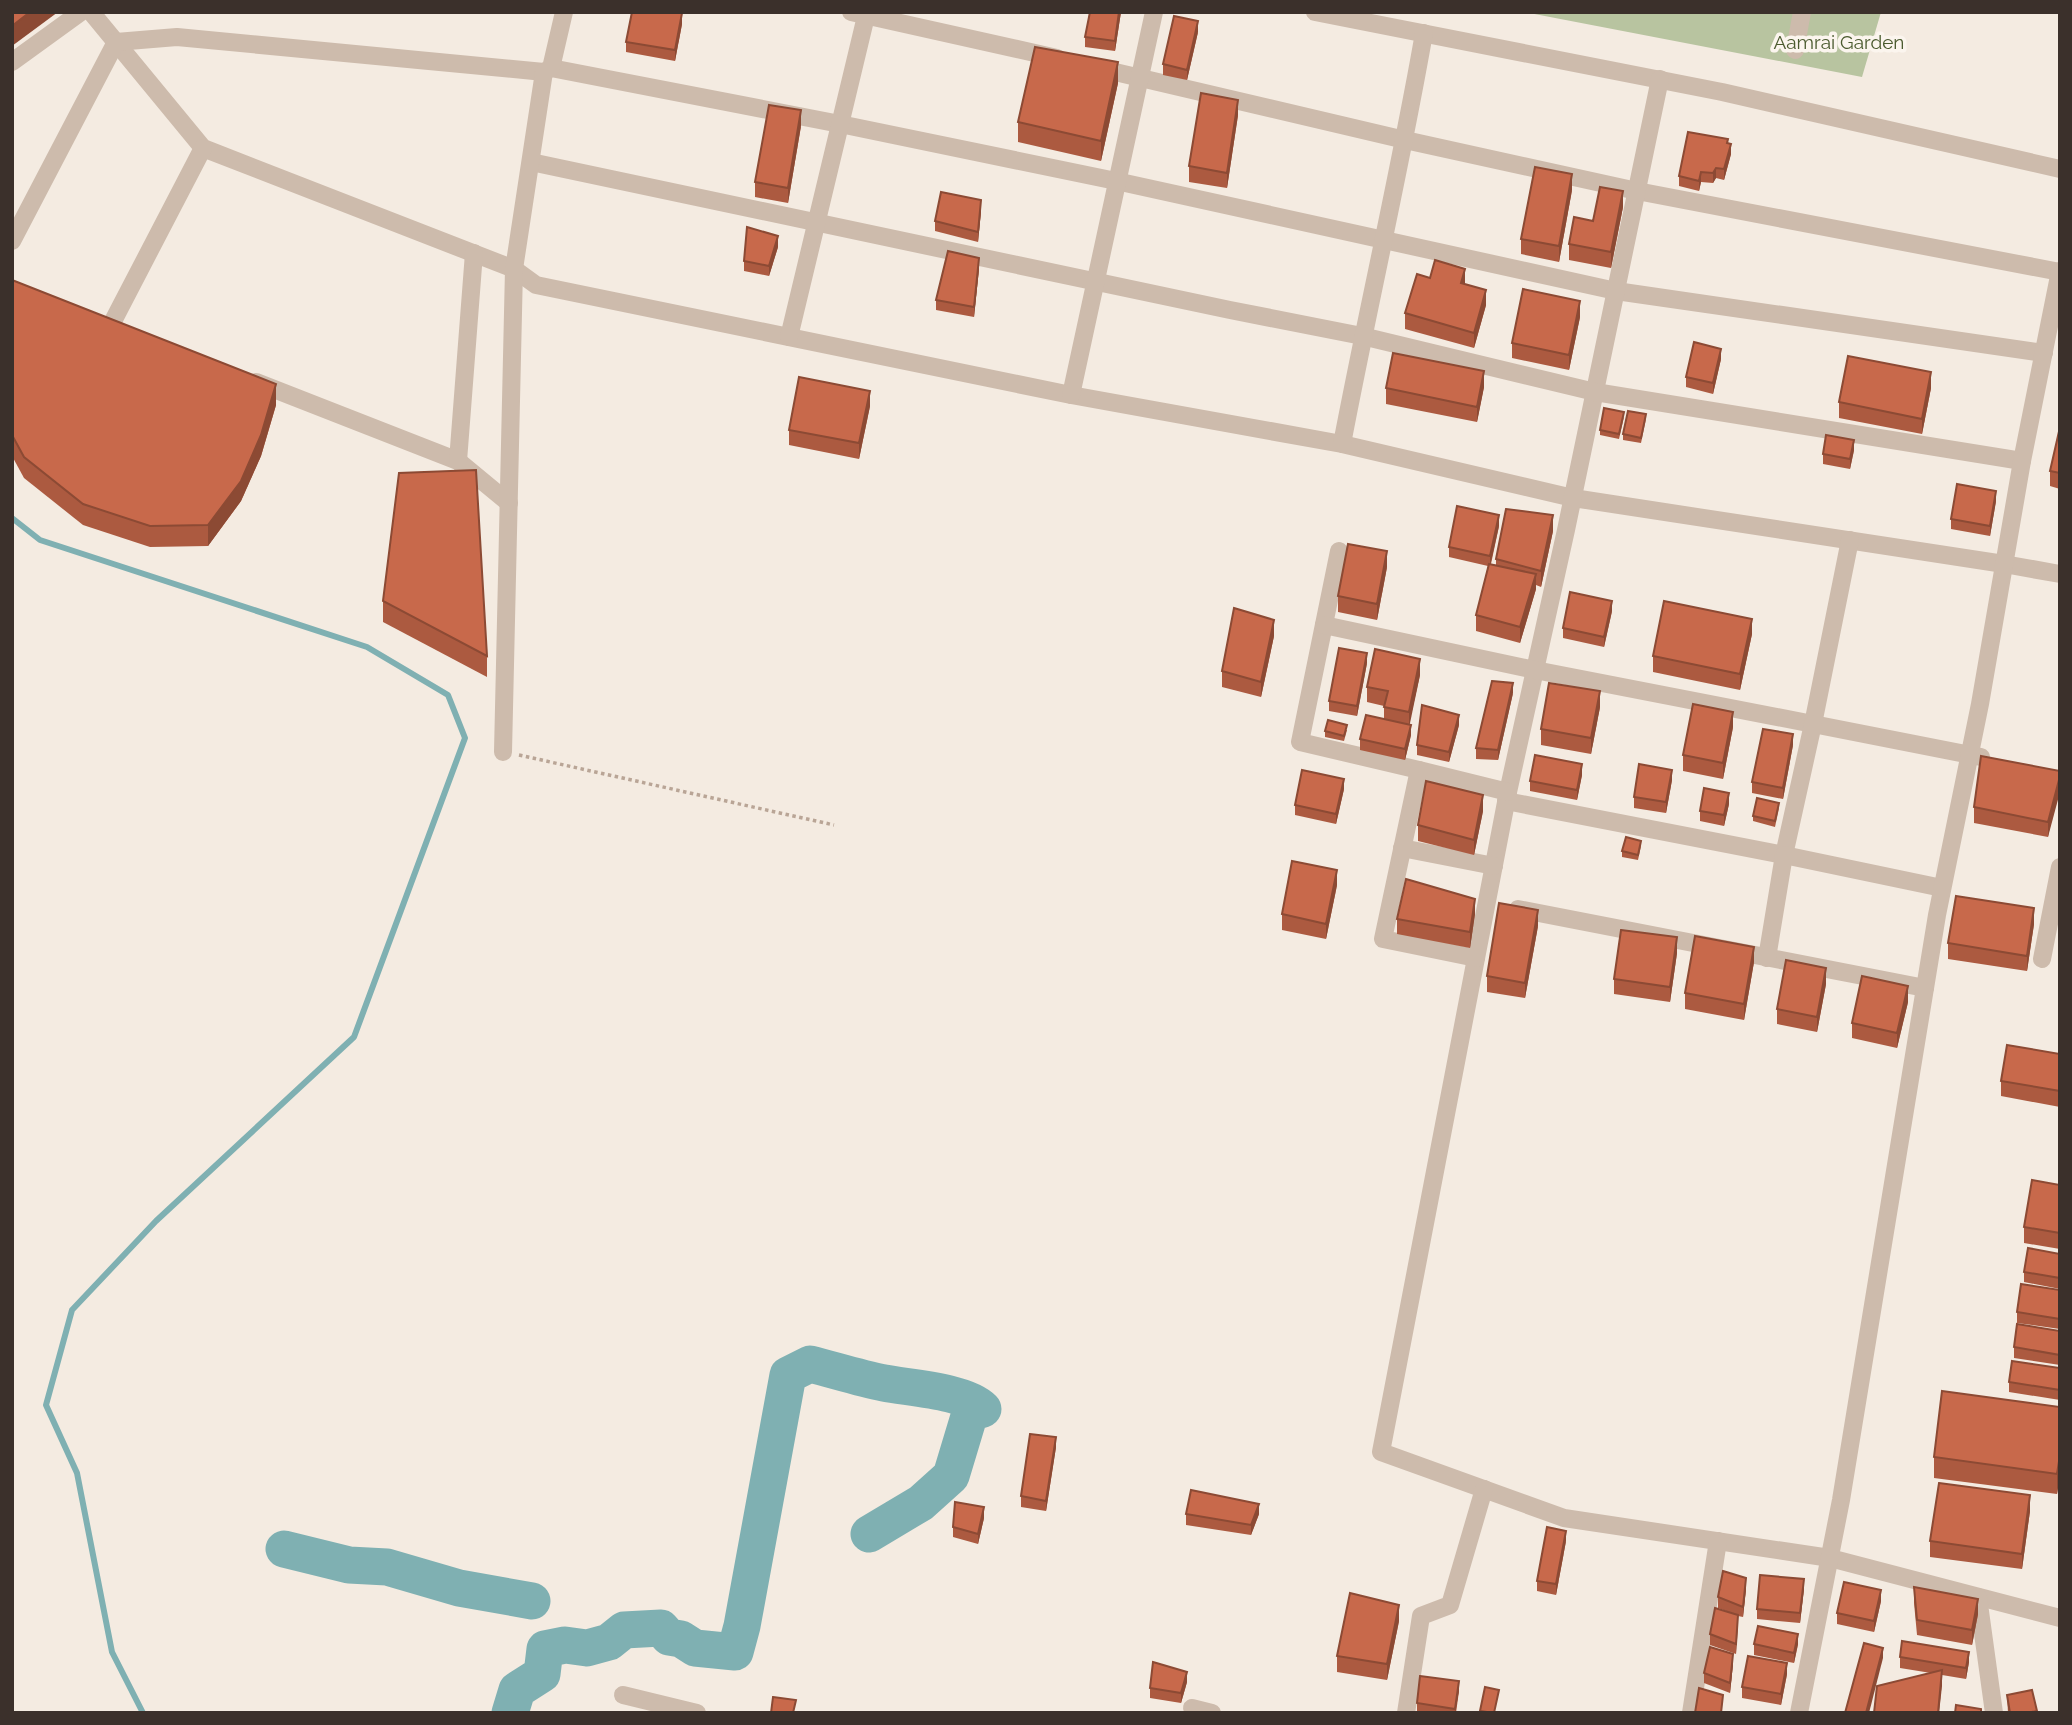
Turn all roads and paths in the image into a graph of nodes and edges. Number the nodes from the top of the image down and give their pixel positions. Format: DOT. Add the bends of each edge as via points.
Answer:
graph roads {
  1 [pos="82,12"];
  2 [pos="91,12"];
  3 [pos="564,12"];
  4 [pos="1154,12"];
  5 [pos="1315,12"];
  6 [pos="1802,12"];
  7 [pos="861,13"];
  8 [pos="1424,33"];
  9 [pos="116,42"];
  10 [pos="1795,50"];
  11 [pos="12,62"];
  12 [pos="548,70"];
  13 [pos="1139,77"];
  14 [pos="1660,79"];
  15 [pos="840,124"];
  16 [pos="1405,140"];
  17 [pos="203,148"];
  18 [pos="531,162"];
  19 [pos="2060,169"];
  20 [pos="1116,181"];
  21 [pos="1637,191"];
  22 [pos="817,222"];
  23 [pos="1382,240"];
  24 [pos="12,241"];
  25 [pos="474,253"];
  26 [pos="514,269"];
  27 [pos="2060,272"];
  28 [pos="1095,281"];
  29 [pos="1616,291"];
  30 [pos="111,325"];
  31 [pos="1362,336"];
  32 [pos="789,337"];
  33 [pos="2044,353"];
  34 [pos="240,375"];
  35 [pos="1595,393"];
  36 [pos="1071,395"];
  37 [pos="1342,444"];
  38 [pos="458,461"];
  39 [pos="2022,461"];
  40 [pos="1573,498"];
  41 [pos="509,503"];
  42 [pos="1850,540"];
  43 [pos="1339,551"];
  44 [pos="2004,564"];
  45 [pos="2060,574"];
  46 [pos="1324,625"];
  47 [pos="1535,670"];
  48 [pos="1813,724"];
  49 [pos="503,752"];
  50 [pos="1969,755"];
  51 [pos="1995,760"];
  52 [pos="1419,770"];
  53 [pos="1507,797"];
  54 [pos="834,825"];
  55 [pos="1402,848"];
  56 [pos="1784,855"];
  57 [pos="1494,866"];
  58 [pos="2060,867"];
  59 [pos="1942,888"];
  60 [pos="1487,903"];
  61 [pos="1476,958"];
  62 [pos="1766,958"];
  63 [pos="2042,960"];
  64 [pos="1925,988"];
  65 [pos="1484,1489"];
  66 [pos="1718,1541"];
  67 [pos="1830,1558"];
  68 [pos="1978,1597"];
  69 [pos="2060,1618"];
  70 [pos="623,1695"];
  71 [pos="1192,1708"];
  72 [pos="697,1713"];
  73 [pos="1212,1713"];
  74 [pos="1406,1713"];
  75 [pos="1690,1713"];
  76 [pos="1799,1713"];
  77 [pos="1994,1713"];
  1 -- 11 [label="street"];
  2 -- 9 [label="street"];
  3 -- 12 [label="street"];
  4 -- 13 [label="street"];
  5 -- 8 [label="street"];
  6 -- 10 [label="street"];
  7 -- 13 [label="street"];
  7 -- 15 [label="street"];
  8 -- 14 [label="street"];
  8 -- 16 [label="street"];
  9 -- 12 [label="street" via="177,37"];
  9 -- 17 [label="street"];
  9 -- 24 [label="street"];
  12 -- 15 [label="street"];
  12 -- 18 [label="street"];
  13 -- 16 [label="street"];
  13 -- 20 [label="street"];
  14 -- 19 [label="street"];
  14 -- 21 [label="street"];
  15 -- 20 [label="street"];
  15 -- 22 [label="street"];
  16 -- 21 [label="street"];
  16 -- 23 [label="street"];
  17 -- 25 [label="street"];
  17 -- 30 [label="street"];
  18 -- 22 [label="street"];
  18 -- 26 [label="street"];
  20 -- 23 [label="street"];
  20 -- 28 [label="street"];
  21 -- 27 [label="street"];
  21 -- 29 [label="street"];
  22 -- 28 [label="street"];
  22 -- 32 [label="street"];
  23 -- 29 [label="street"];
  23 -- 31 [label="street"];
  25 -- 26 [label="street"];
  25 -- 38 [label="street"];
  26 -- 32 [label="street" via="536,285"];
  26 -- 41 [label="street"];
  27 -- 33 [label="street"];
  28 -- 31 [label="street"];
  28 -- 36 [label="street"];
  29 -- 33 [label="street"];
  29 -- 35 [label="street"];
  31 -- 35 [label="street"];
  31 -- 37 [label="street"];
  32 -- 36 [label="street"];
  33 -- 39 [label="street"];
  34 -- 38 [label="street"];
  35 -- 39 [label="street"];
  35 -- 40 [label="street"];
  36 -- 37 [label="street"];
  37 -- 40 [label="street"];
  38 -- 41 [label="street"];
  39 -- 44 [label="street"];
  40 -- 42 [label="street"];
  40 -- 47 [label="street"];
  41 -- 49 [label="street"];
  42 -- 44 [label="street"];
  42 -- 48 [label="street"];
  43 -- 46 [label="street"];
  44 -- 45 [label="street"];
  44 -- 50 [label="street"];
  46 -- 47 [label="street"];
  46 -- 52 [label="street" via="1300,742"];
  47 -- 48 [label="street"];
  47 -- 53 [label="street"];
  48 -- 50 [label="street"];
  48 -- 56 [label="street"];
  49 -- 54 [label="path"];
  50 -- 51 [label="street"];
  50 -- 59 [label="street"];
  52 -- 53 [label="street"];
  52 -- 55 [label="street"];
  53 -- 56 [label="street"];
  53 -- 57 [label="street"];
  55 -- 57 [label="street"];
  55 -- 61 [label="street" via="1383,939"];
  56 -- 59 [label="street"];
  56 -- 62 [label="street"];
  57 -- 60 [label="street"];
  58 -- 63 [label="street"];
  59 -- 64 [label="street"];
  60 -- 61 [label="street"];
  60 -- 62 [label="street"];
  61 -- 65 [label="street" via="1381,1452"];
  62 -- 64 [label="street"];
  64 -- 67 [label="street"];
  65 -- 66 [label="street" via="1564,1518"];
  65 -- 74 [label="street" via="1450,1605 1421,1616"];
  66 -- 67 [label="street"];
  66 -- 75 [label="street"];
  67 -- 68 [label="street"];
  67 -- 76 [label="street"];
  68 -- 69 [label="street"];
  68 -- 77 [label="street"];
  70 -- 72 [label="street"];
  71 -- 73 [label="street"];
}
